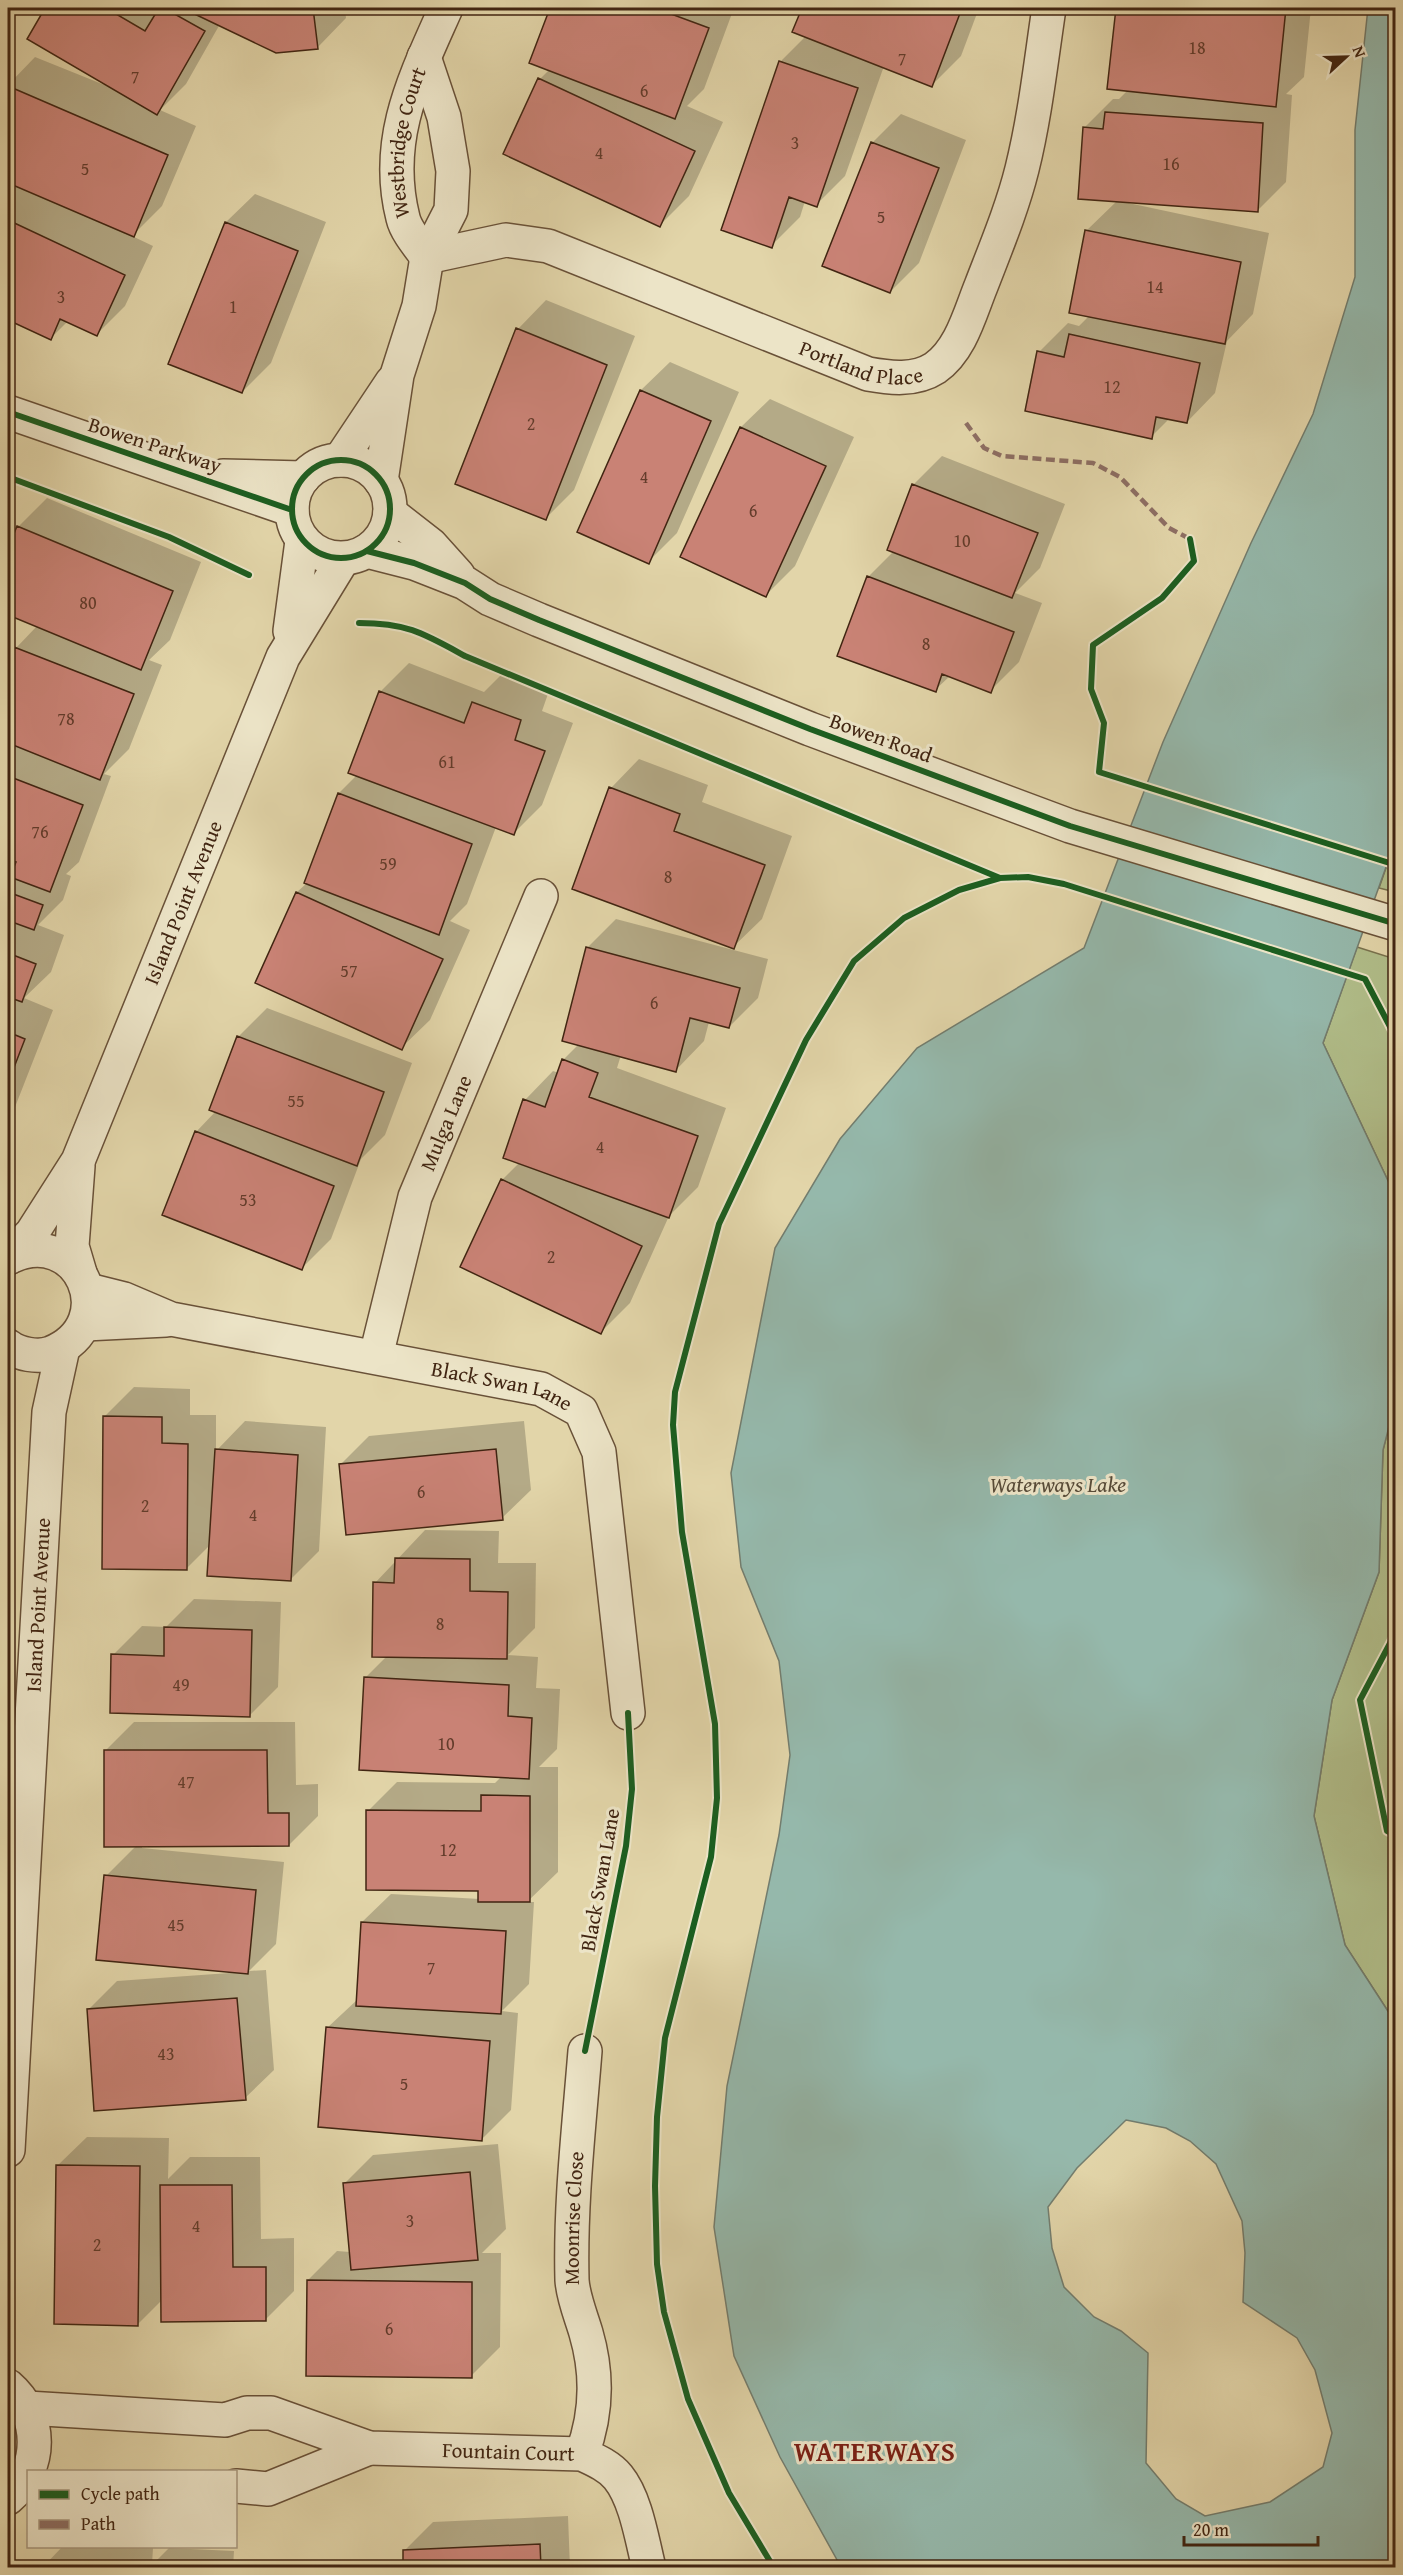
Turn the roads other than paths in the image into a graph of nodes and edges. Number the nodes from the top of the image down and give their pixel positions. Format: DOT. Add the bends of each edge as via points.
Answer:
graph roads {
  1 [pos="446,8"];
  2 [pos="1049,8"];
  3 [pos="424,57"];
  4 [pos="427,257"];
  5 [pos="397,375"];
  6 [pos="8,411"];
  7 [pos="340,460"];
  8 [pos="194,475"];
  9 [pos="303,478"];
  10 [pos="381,481"];
  11 [pos="390,513"];
  12 [pos="297,525"];
  13 [pos="355,555"];
  14 [pos="465,584"];
  15 [pos="288,644"];
  16 [pos="541,896"];
  17 [pos="1395,924"];
  18 [pos="78,1161"];
  19 [pos="8,1258"];
  20 [pos="84,1281"];
  21 [pos="171,1319"];
  22 [pos="85,1324"];
  23 [pos="8,1346"];
  24 [pos="63,1348"];
  25 [pos="376,1356"];
  26 [pos="627,1713"];
  27 [pos="16,1860"];
  28 [pos="585,2050"];
  29 [pos="8,2150"];
  30 [pos="13,2390"];
  31 [pos="369,2448"];
  32 [pos="582,2454"];
  33 [pos="27,2470"];
  34 [pos="27,2470"];
  35 [pos="21,2484"];
  36 [pos="237,2486"];
  37 [pos="649,2568"];
  1 -- 3 [label="street, Westbridge Court"];
  2 -- 4 [label="street, Portland Place" via="1022,168 1008,216 967,322 951,352 934,368 914,376 892,378 868,374 548,246 506,240"];
  3 -- 4 [label="street, Westbridge Court" via="444,117 453,171 451,210"];
  3 -- 4 [label="street, Westbridge Court" via="401,117 396,162 403,220"];
  4 -- 5 [label="street, Westbridge Court" via="419,306"];
  5 -- 7 [label="street, Westbridge Court"];
  5 -- 10 [label="street, Westbridge Court"];
  6 -- 8 [label="street, Bowen Parkway"];
  7 -- 9 [label="street" via="326,462"];
  7 -- 10 [label="street" via="356,462"];
  8 -- 9 [label="street, Bowen Parkway"];
  8 -- 12 [label="street, Bowen Parkway"];
  9 -- 12 [label="street" via="293,499"];
  10 -- 11 [label="street" via="390,501"];
  11 -- 13 [label="street" via="378,542"];
  11 -- 14 [label="street, Bowen Road" via="430,545"];
  12 -- 13 [label="street" via="314,550 328,557"];
  12 -- 15 [label="street, Island Point Avenue"];
  13 -- 14 [label="street, Bowen Road" via="414,563"];
  13 -- 15 [label="street, Island Point Avenue"];
  14 -- 17 [label="street, Bowen Road" via="539,620 745,703 1070,826"];
  15 -- 18 [label="street, Island Point Avenue"];
  16 -- 25 [label="street, Mulga Lane" via="415,1197"];
  18 -- 19 [label="street, Island Point Avenue" via="32,1233"];
  18 -- 20 [label="street, Island Point Avenue" via="72,1246"];
  19 -- 20 [label="street" via="26,1251 46,1250 71,1263"];
  20 -- 21 [label="street, Black Swan Lane"];
  20 -- 22 [label="street, Island Point Avenue" via="89,1307"];
  21 -- 22 [label="street, Black Swan Lane"];
  21 -- 25 [label="street, Black Swan Lane"];
  22 -- 24 [label="street"];
  23 -- 24 [label="street" via="28,1354 46,1355"];
  24 -- 27 [label="street, Island Point Avenue" via="49,1412"];
  25 -- 26 [label="street, Black Swan Lane" via="541,1389 581,1411 599,1452"];
  27 -- 29 [label="street, Island Point Avenue"];
  28 -- 32 [label="street, Moonrise Close" via="571,2230 572,2284 590,2347 596,2388 591,2429"];
  30 -- 31 [label="street, Fountain Court" via="225,2420 247,2413 271,2413"];
  30 -- 33 [label="street" via="34,2430 34,2454"];
  31 -- 32 [label="street, Fountain Court"];
  31 -- 36 [label="street, Fountain Court" via="268,2489"];
  32 -- 37 [label="street, Fountain Court" via="618,2478 636,2516"];
  34 -- 35 [label="street"];
}
